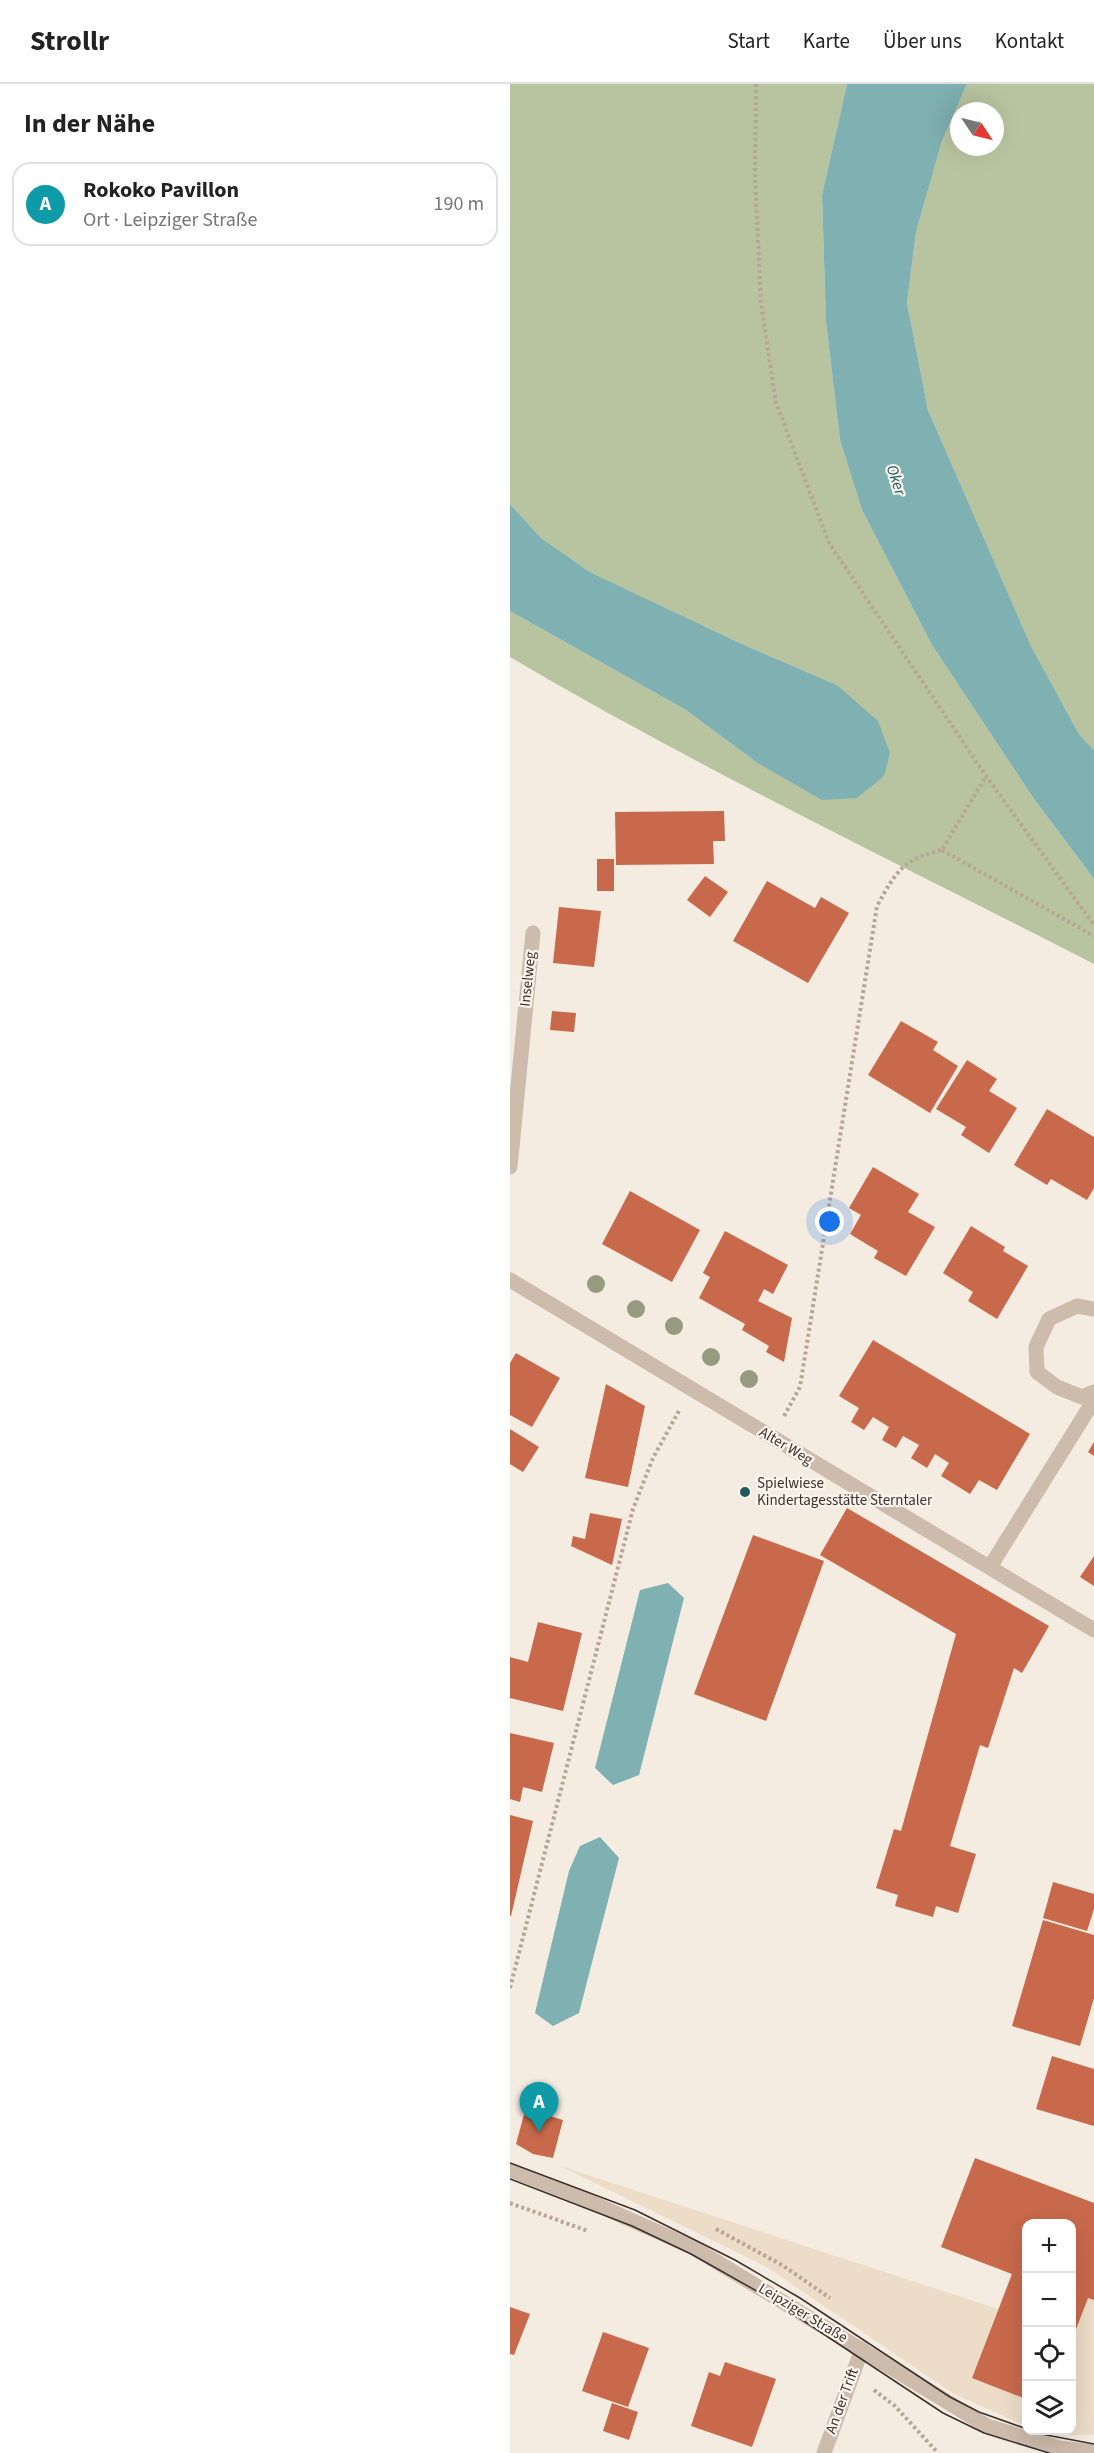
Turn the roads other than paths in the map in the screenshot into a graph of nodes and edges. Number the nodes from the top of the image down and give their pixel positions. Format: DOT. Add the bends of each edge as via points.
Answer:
graph roads {
  1 [pos="533,933"];
  2 [pos="510,1167"];
  3 [pos="510,1280"];
  4 [pos="1094,1309"];
  5 [pos="1094,1392"];
  6 [pos="1094,1400"];
  7 [pos="990,1567"];
  8 [pos="1094,1630"];
  9 [pos="510,2169"];
  10 [pos="862,2349"];
  11 [pos="1094,2452"];
  12 [pos="824,2453"];
  1 -- 2 [label="street, Inselweg"];
  3 -- 7 [label="street, Alter Weg"];
  4 -- 5 [label="street" via="1077,1306 1049,1319 1036,1347 1037,1372 1057,1387 1082,1397"];
  6 -- 7 [label="street"];
  7 -- 8 [label="street, Alter Weg"];
  9 -- 10 [label="street, Leipziger Straße" via="694,2248"];
  10 -- 11 [label="street, Leipziger Straße" via="987,2426 1060,2448"];
  10 -- 12 [label="street, An der Trift"];
}
